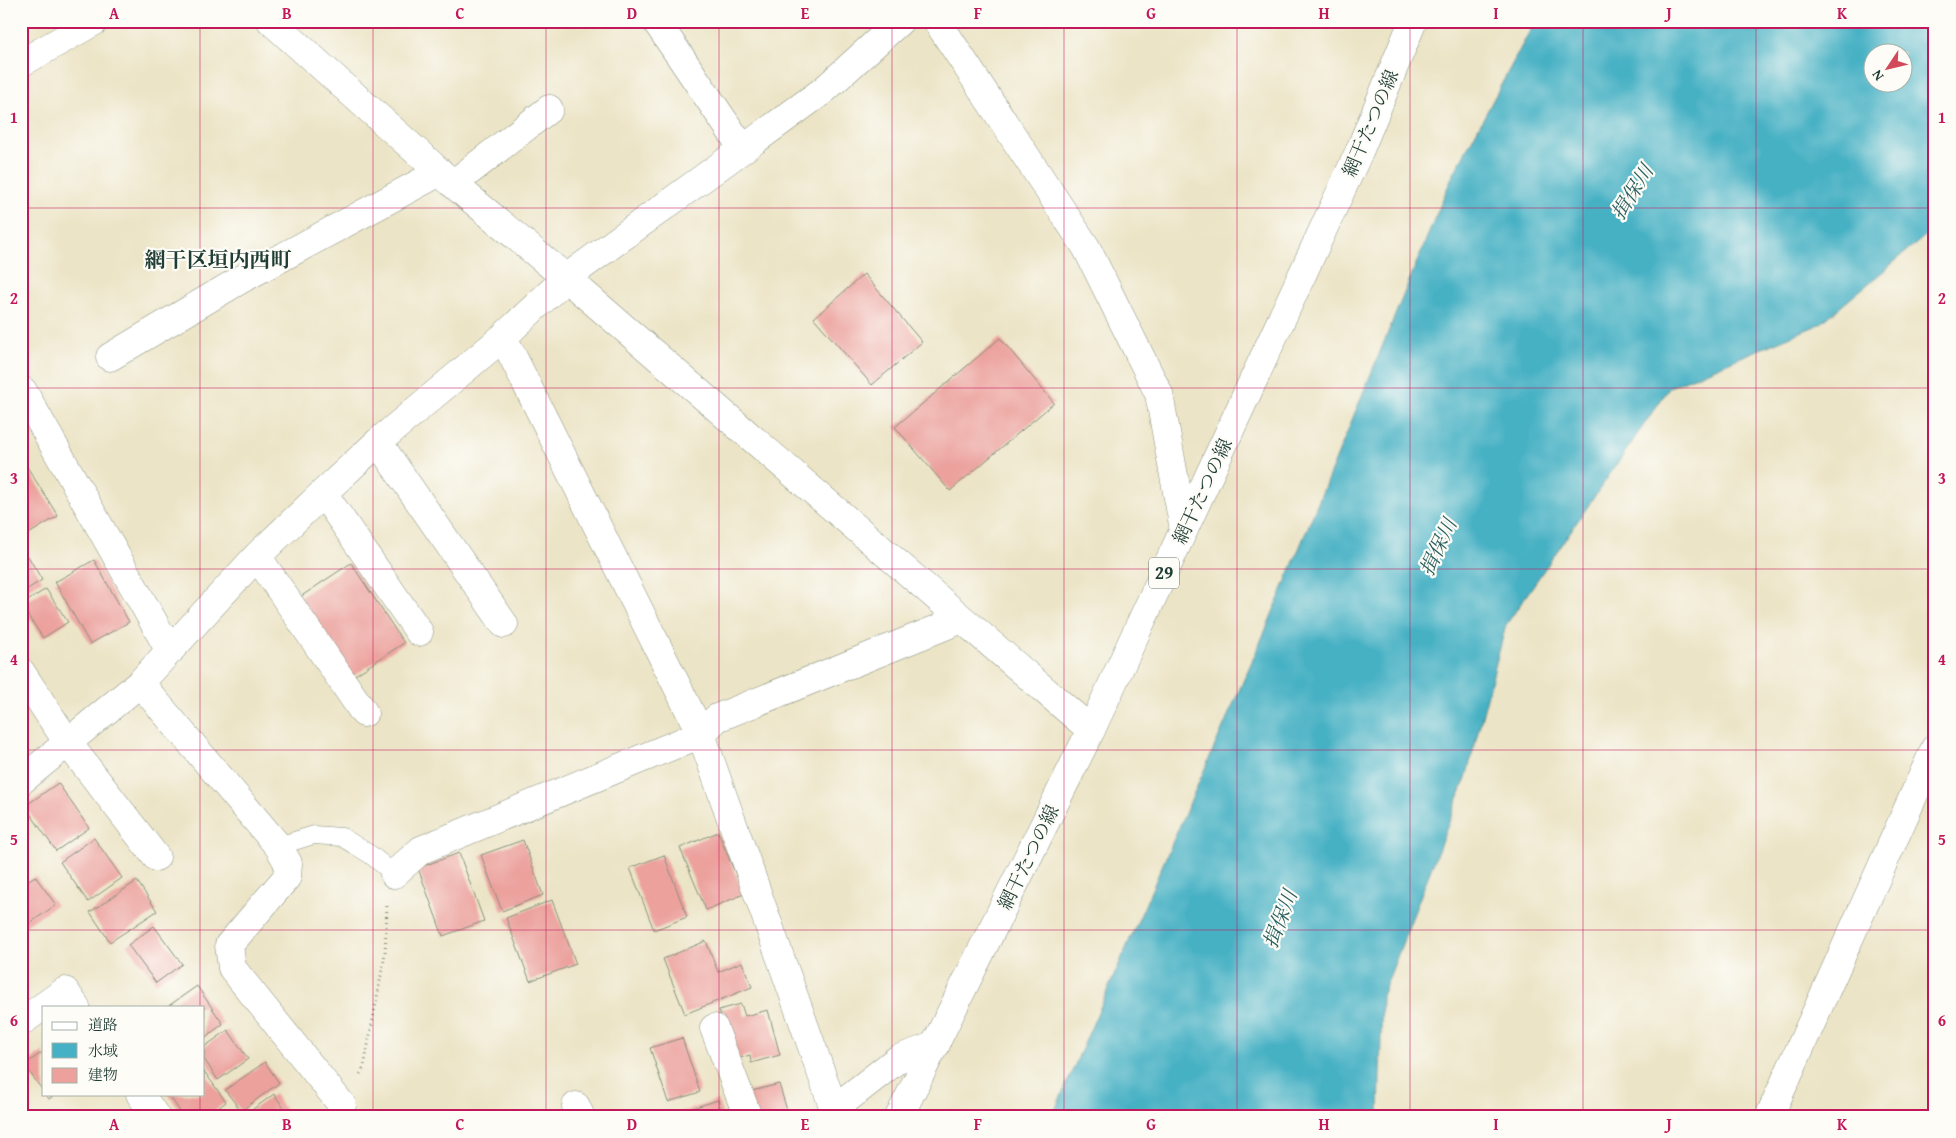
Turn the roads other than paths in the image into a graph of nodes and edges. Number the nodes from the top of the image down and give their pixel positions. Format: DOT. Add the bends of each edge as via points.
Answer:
graph roads {
  1 [pos="95,21"];
  2 [pos="270,21"];
  3 [pos="656,21"];
  4 [pos="900,21"];
  5 [pos="937,21"];
  6 [pos="1413,21"];
  7 [pos="21,63"];
  8 [pos="549,109"];
  9 [pos="743,149"];
  10 [pos="447,178"];
  11 [pos="566,278"];
  12 [pos="503,337"];
  13 [pos="110,357"];
  14 [pos="23,391"];
  15 [pos="378,442"];
  16 [pos="323,493"];
  17 [pos="1184,530"];
  18 [pos="257,556"];
  19 [pos="962,619"];
  20 [pos="504,624"];
  21 [pos="419,632"];
  22 [pos="170,651"];
  23 [pos="21,672"];
  24 [pos="140,683"];
  25 [pos="364,713"];
  26 [pos="1091,730"];
  27 [pos="701,734"];
  28 [pos="68,742"];
  29 [pos="1935,748"];
  30 [pos="21,781"];
  31 [pos="278,846"];
  32 [pos="156,857"];
  33 [pos="394,874"];
  34 [pos="44,1006"];
  35 [pos="75,1006"];
  36 [pos="42,1007"];
  37 [pos="21,1022"];
  38 [pos="714,1028"];
  39 [pos="936,1045"];
  40 [pos="141,1096"];
  41 [pos="342,1105"];
  42 [pos="832,1113"];
  43 [pos="156,1117"];
  44 [pos="748,1117"];
  45 [pos="899,1117"];
  46 [pos="1769,1117"];
  1 -- 7 [label="street"];
  2 -- 10 [label="street"];
  3 -- 9 [label="street"];
  4 -- 9 [label="street" via="824,90"];
  5 -- 17 [label="street" via="1086,247 1159,394"];
  6 -- 17 [label="street, 網干たつの線 / 29" via="1359,152"];
  8 -- 10 [label="street"];
  9 -- 11 [label="street"];
  10 -- 11 [label="street"];
  10 -- 13 [label="street" via="240,280"];
  11 -- 12 [label="street"];
  11 -- 19 [label="street"];
  12 -- 15 [label="street"];
  12 -- 27 [label="street"];
  14 -- 22 [label="street"];
  15 -- 16 [label="street"];
  15 -- 20 [label="street"];
  16 -- 18 [label="street"];
  16 -- 21 [label="street"];
  17 -- 26 [label="street, 網干たつの線 / 29"];
  18 -- 22 [label="street"];
  18 -- 25 [label="street"];
  19 -- 26 [label="street"];
  19 -- 27 [label="street" via="717,718"];
  22 -- 24 [label="street"];
  23 -- 28 [label="street"];
  24 -- 28 [label="street"];
  24 -- 31 [label="street"];
  26 -- 39 [label="street, 網干たつの線 / 29"];
  27 -- 33 [label="street" via="421,850"];
  27 -- 42 [label="street"];
  28 -- 30 [label="street"];
  28 -- 32 [label="street"];
  29 -- 46 [label="street"];
  31 -- 33 [label="lane" via="314,835 342,837"];
  31 -- 41 [label="street" via="288,863 287,877 229,945 232,968"];
  34 -- 35 [label="street" via="65,991"];
  36 -- 37 [label="street"];
  38 -- 44 [label="street"];
  39 -- 42 [label="street" via="898,1059"];
  39 -- 45 [label="street, 網干たつの線 / 29"];
  40 -- 43 [label="street"];
}
